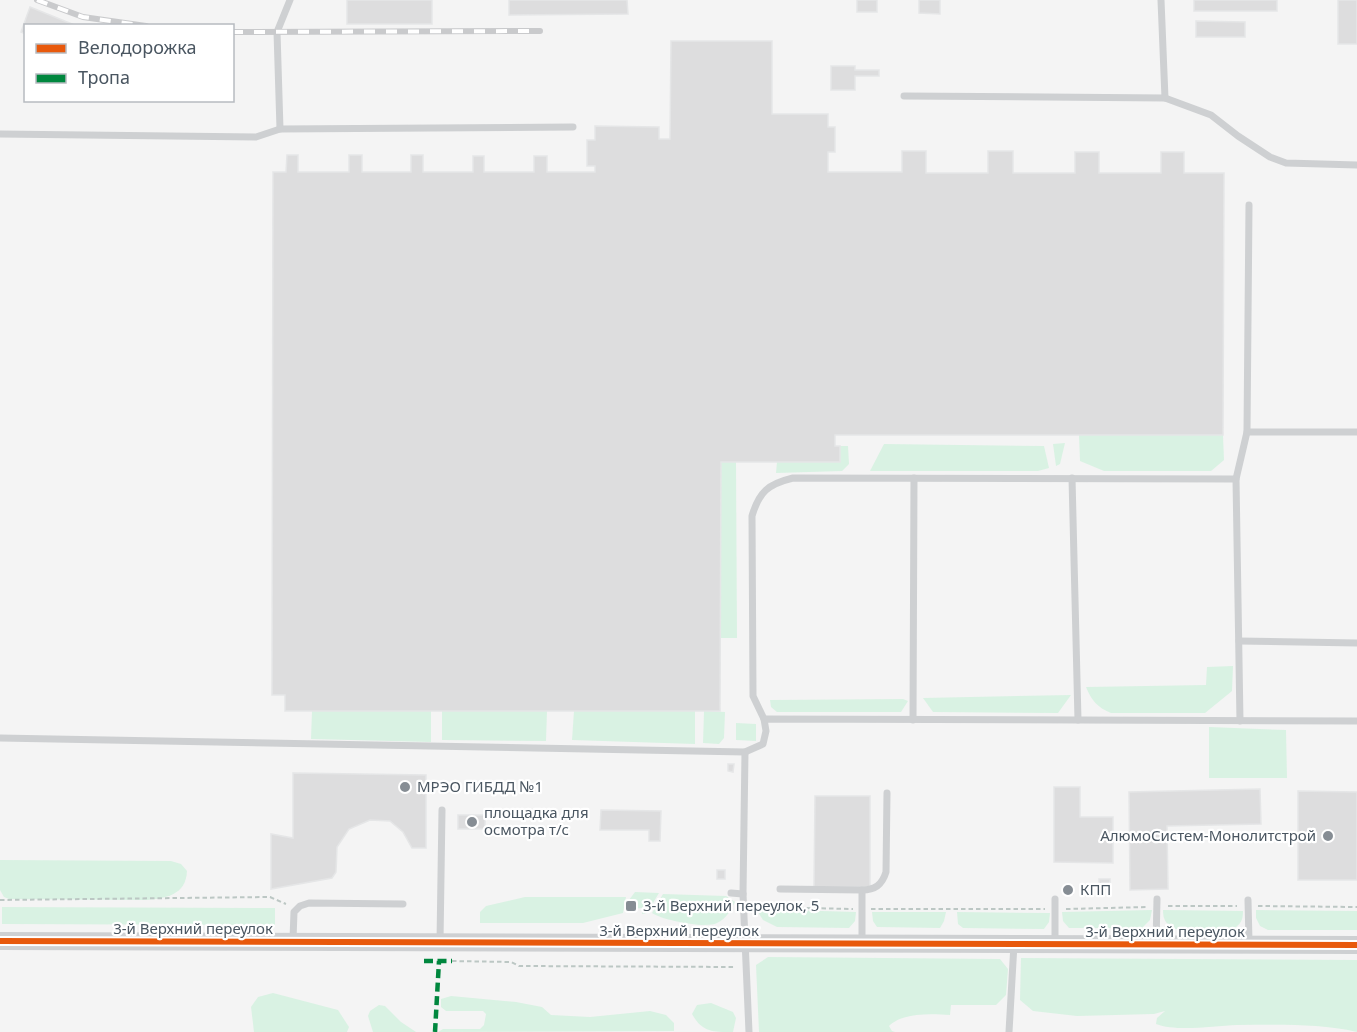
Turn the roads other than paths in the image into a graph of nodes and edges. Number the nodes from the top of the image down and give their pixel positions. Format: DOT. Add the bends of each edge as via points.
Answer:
graph roads {
  1 [pos="290,0"];
  2 [pos="1161,0"];
  3 [pos="904,96"];
  4 [pos="1165,98"];
  5 [pos="573,127"];
  6 [pos="280,129"];
  7 [pos="0,134"];
  8 [pos="1357,165"];
  9 [pos="1249,205"];
  10 [pos="1247,432"];
  11 [pos="1357,432"];
  12 [pos="914,478"];
  13 [pos="1072,478"];
  14 [pos="1236,479"];
  15 [pos="1239,641"];
  16 [pos="1357,643"];
  17 [pos="764,719"];
  18 [pos="913,720"];
  19 [pos="1077,720"];
  20 [pos="1240,721"];
  21 [pos="1357,721"];
  22 [pos="0,738"];
  23 [pos="745,752"];
  24 [pos="887,793"];
  25 [pos="442,810"];
  26 [pos="780,889"];
  27 [pos="862,890"];
  28 [pos="731,893"];
  29 [pos="743,894"];
  30 [pos="1055,899"];
  31 [pos="1157,899"];
  32 [pos="1248,900"];
  33 [pos="403,904"];
  34 [pos="0,941"];
  35 [pos="293,942"];
  36 [pos="440,942"];
  37 [pos="747,943"];
  38 [pos="862,944"];
  39 [pos="1014,944"];
  40 [pos="1056,944"];
  41 [pos="1156,944"];
  42 [pos="1249,945"];
  43 [pos="1357,945"];
  44 [pos="749,1032"];
  45 [pos="1009,1032"];
  1 -- 6 [label="lane" via="277,32"];
  2 -- 4 [label="lane"];
  3 -- 4 [label="lane"];
  4 -- 8 [label="lane" via="1211,115 1270,157 1286,163"];
  5 -- 6 [label="lane"];
  6 -- 7 [label="lane" via="256,137"];
  9 -- 10 [label="lane"];
  10 -- 11 [label="lane"];
  10 -- 14 [label="lane"];
  12 -- 13 [label="lane"];
  12 -- 17 [label="lane" via="793,478 778,481 756,502 752,516 753,696"];
  12 -- 18 [label="lane"];
  13 -- 14 [label="lane"];
  13 -- 19 [label="lane"];
  14 -- 15 [label="lane"];
  15 -- 16 [label="lane"];
  15 -- 20 [label="lane"];
  17 -- 18 [label="lane"];
  17 -- 23 [label="lane" via="763,744"];
  18 -- 19 [label="lane"];
  19 -- 20 [label="lane"];
  20 -- 21 [label="lane"];
  22 -- 23 [label="lane"];
  23 -- 29 [label="lane"];
  24 -- 27 [label="lane" via="886,872 878,887"];
  25 -- 36 [label="lane"];
  26 -- 27 [label="lane"];
  27 -- 38 [label="lane"];
  28 -- 29 [label="lane"];
  29 -- 37 [label="lane"];
  30 -- 40 [label="lane"];
  31 -- 41 [label="lane"];
  32 -- 42 [label="lane"];
  33 -- 35 [label="lane" via="309,903 294,912"];
  34 -- 35 [label="street, 3-й Верхний переулок"];
  35 -- 36 [label="street, 3-й Верхний переулок"];
  36 -- 37 [label="street, 3-й Верхний переулок"];
  37 -- 38 [label="street, 3-й Верхний переулок"];
  37 -- 44 [label="lane"];
  38 -- 39 [label="street, 3-й Верхний переулок"];
  39 -- 40 [label="street, 3-й Верхний переулок"];
  39 -- 45 [label="lane"];
  40 -- 41 [label="street, 3-й Верхний переулок"];
  41 -- 42 [label="street, 3-й Верхний переулок"];
  42 -- 43 [label="street, 3-й Верхний переулок"];
}
